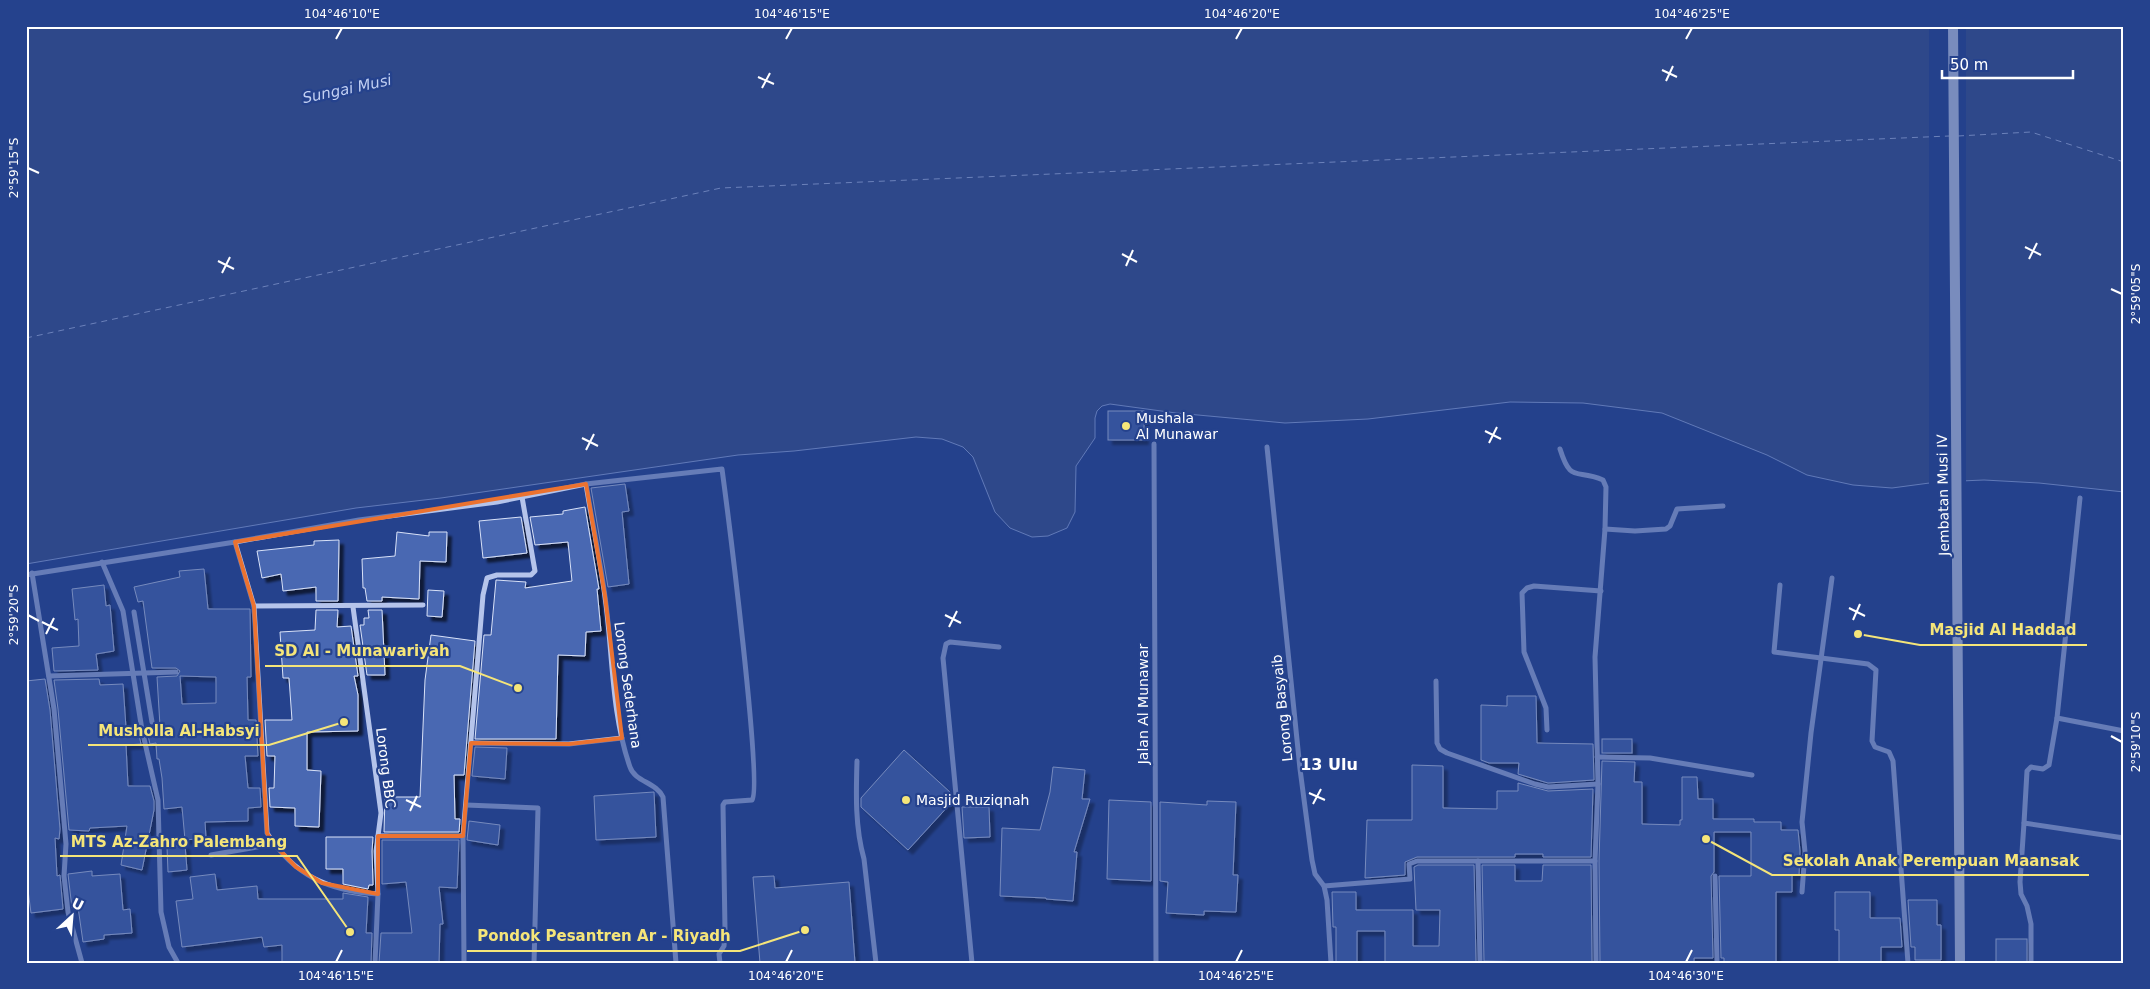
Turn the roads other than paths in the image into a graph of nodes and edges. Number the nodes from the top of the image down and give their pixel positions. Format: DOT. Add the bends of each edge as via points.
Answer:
graph roads {
  1 [pos="1953,26"];
  2 [pos="1154,444"];
  3 [pos="1267,447"];
  4 [pos="1560,449"];
  5 [pos="586,484"];
  6 [pos="522,497"];
  7 [pos="2080,498"];
  8 [pos="1723,506"];
  9 [pos="1605,529"];
  10 [pos="235,542"];
  11 [pos="102,562"];
  12 [pos="29,574"];
  13 [pos="1832,578"];
  14 [pos="1780,585"];
  15 [pos="1600,591"];
  16 [pos="254,606"];
  17 [pos="424,606"];
  18 [pos="353,607"];
  19 [pos="134,612"];
  20 [pos="999,647"];
  21 [pos="1823,658"];
  22 [pos="176,672"];
  23 [pos="133,674"];
  24 [pos="144,674"];
  25 [pos="49,676"];
  26 [pos="1436,681"];
  27 [pos="2057,718"];
  28 [pos="152,722"];
  29 [pos="1547,730"];
  30 [pos="2124,732"];
  31 [pos="622,738"];
  32 [pos="471,742"];
  33 [pos="1597,757"];
  34 [pos="857,760"];
  35 [pos="1752,775"];
  36 [pos="1598,784"];
  37 [pos="466,805"];
  38 [pos="2024,823"];
  39 [pos="378,836"];
  40 [pos="463,836"];
  41 [pos="2124,838"];
  42 [pos="274,844"];
  43 [pos="211,855"];
  44 [pos="1478,860"];
  45 [pos="1595,861"];
  46 [pos="1715,876"];
  47 [pos="1324,886"];
  48 [pos="1802,892"];
  49 [pos="378,894"];
  50 [pos="82,963"];
  51 [pos="178,963"];
  52 [pos="375,963"];
  53 [pos="464,963"];
  54 [pos="534,963"];
  55 [pos="676,963"];
  56 [pos="720,963"];
  57 [pos="876,963"];
  58 [pos="972,963"];
  59 [pos="1156,963"];
  60 [pos="1331,963"];
  61 [pos="1480,963"];
  62 [pos="1596,963"];
  63 [pos="1717,963"];
  64 [pos="1908,963"];
  65 [pos="1960,963"];
  66 [pos="2031,963"];
  1 -- 65 [label="street, Jembatan Musi IV"];
  2 -- 59 [label="street, Jalan Al Munawar"];
  3 -- 47 [label="street, Lorong Basyaib" via="1300,769 1312,860 1315,874"];
  4 -- 9 [label="street" via="1570,472 1603,480 1606,487"];
  5 -- 6 [label="street"];
  5 -- 31 [label="street, Lorong Sederhana" via="605,596"];
  5 -- 56 [label="street" via="722,469 741,624 755,793 752,800 725,802 723,805 725,930"];
  6 -- 10 [label="street" via="359,520"];
  6 -- 32 [label="street" via="535,571 531,574 492,576 485,580"];
  7 -- 27 [label="street"];
  8 -- 9 [label="street" via="1677,509 1666,529"];
  9 -- 15 [label="street"];
  10 -- 11 [label="street"];
  10 -- 16 [label="street"];
  11 -- 12 [label="street"];
  11 -- 23 [label="street" via="123,611"];
  12 -- 25 [label="street"];
  13 -- 21 [label="street"];
  14 -- 21 [label="street" via="1774,652"];
  15 -- 29 [label="street" via="1534,586 1524,590 1524,652 1546,708"];
  15 -- 33 [label="street" via="1595,657"];
  16 -- 18 [label="street"];
  16 -- 42 [label="street" via="267,832"];
  17 -- 18 [label="street"];
  18 -- 39 [label="street, Lorong BBC" via="381,813"];
  19 -- 24 [label="street"];
  20 -- 58 [label="street" via="950,642 946,644 943,658"];
  21 -- 48 [label="street" via="1802,822"];
  21 -- 64 [label="street" via="1868,664 1876,670 1872,741 1875,747 1889,752 1893,761"];
  22 -- 24 [label="street"];
  23 -- 24 [label="street"];
  23 -- 25 [label="street"];
  23 -- 51 [label="street" via="158,800 161,912 169,947"];
  24 -- 28 [label="street"];
  25 -- 50 [label="street" via="66,844 64,876 68,912"];
  26 -- 36 [label="street" via="1437,743 1440,749 1548,787"];
  27 -- 30 [label="street"];
  27 -- 38 [label="street" via="2049,766 2043,769 2031,767 2026,772"];
  31 -- 32 [label="street" via="569,744"];
  31 -- 55 [label="street, Lorong Sederhana" via="634,775 655,786 663,796"];
  32 -- 37 [label="street"];
  33 -- 35 [label="street" via="1650,758"];
  33 -- 36 [label="street"];
  34 -- 57 [label="street" via="859,845 864,859"];
  36 -- 45 [label="street"];
  37 -- 40 [label="street"];
  37 -- 54 [label="street" via="538,808"];
  38 -- 41 [label="street"];
  38 -- 66 [label="street" via="2020,882 2031,924"];
  39 -- 40 [label="street"];
  39 -- 49 [label="street, Lorong BBC"];
  40 -- 53 [label="street"];
  42 -- 43 [label="street"];
  42 -- 49 [label="street" via="296,867 322,884"];
  44 -- 45 [label="street"];
  44 -- 47 [label="street" via="1417,861 1409,864 1410,879"];
  44 -- 61 [label="street"];
  45 -- 62 [label="street"];
  46 -- 63 [label="street"];
  47 -- 60 [label="street, Lorong Basyaib"];
  49 -- 52 [label="street, Lorong BBC"];
}
